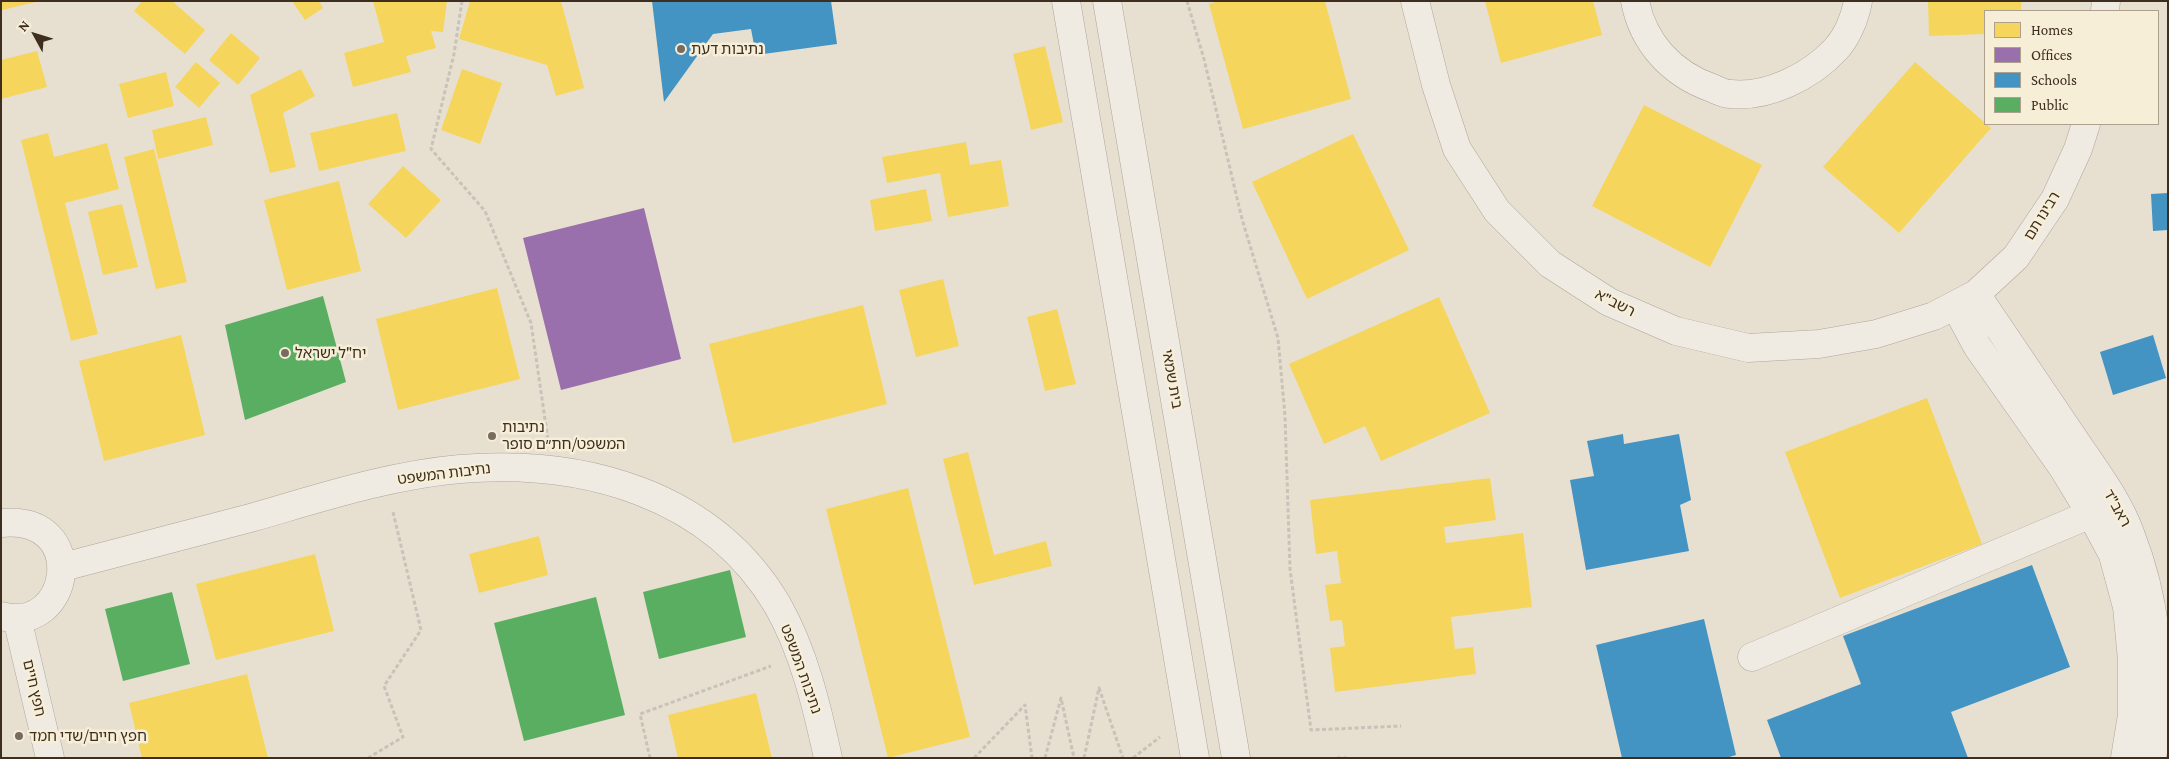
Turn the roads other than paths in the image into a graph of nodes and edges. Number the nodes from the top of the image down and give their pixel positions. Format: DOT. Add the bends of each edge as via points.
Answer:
graph roads {
  1 [pos="1066,1"];
  2 [pos="1107,1"];
  3 [pos="1415,1"];
  4 [pos="1635,1"];
  5 [pos="1858,1"];
  6 [pos="2086,125"];
  7 [pos="1966,299"];
  8 [pos="2091,514"];
  9 [pos="1,523"];
  10 [pos="62,567"];
  11 [pos="9,617"];
  12 [pos="1752,658"];
  13 [pos="50,758"];
  14 [pos="828,758"];
  15 [pos="1195,758"];
  16 [pos="1236,758"];
  17 [pos="2125,758"];
  18 [pos="2152,758"];
  1 -- 15 [label="street"];
  2 -- 16 [label="street, בית שמאי"];
  3 -- 7 [label="street, רשב\"א" via="1436,85 1462,157 1497,211 1550,264 1609,302 1676,332 1748,348 1819,344 1876,334 1934,316"];
  4 -- 5 [label="street" via="1638,18 1661,57 1691,81 1728,94 1764,93 1808,72 1836,49 1855,17"];
  6 -- 7 [label="street, רבינו תם" via="2055,199 2016,257"];
  7 -- 8 [label="street, ראב\"ד" via="1977,346 2063,468"];
  7 -- 18 [label="street, ראב\"ד" via="2101,478 2130,532 2147,586 2157,641"];
  8 -- 12 [label="street, ראב\"ד"];
  8 -- 17 [label="street, ראב\"ד" via="2113,555 2127,607 2132,660 2132,715"];
  9 -- 10 [label="street" via="17,522 41,530 59,551"];
  10 -- 11 [label="street" via="61,581 54,596 41,610 26,617"];
  10 -- 14 [label="street, נתיבות המשפט" via="386,482 458,469 511,467 566,472 620,484 670,502 716,533 748,563 778,607 800,655"];
  11 -- 13 [label="street, חפץ חיים"];
}
